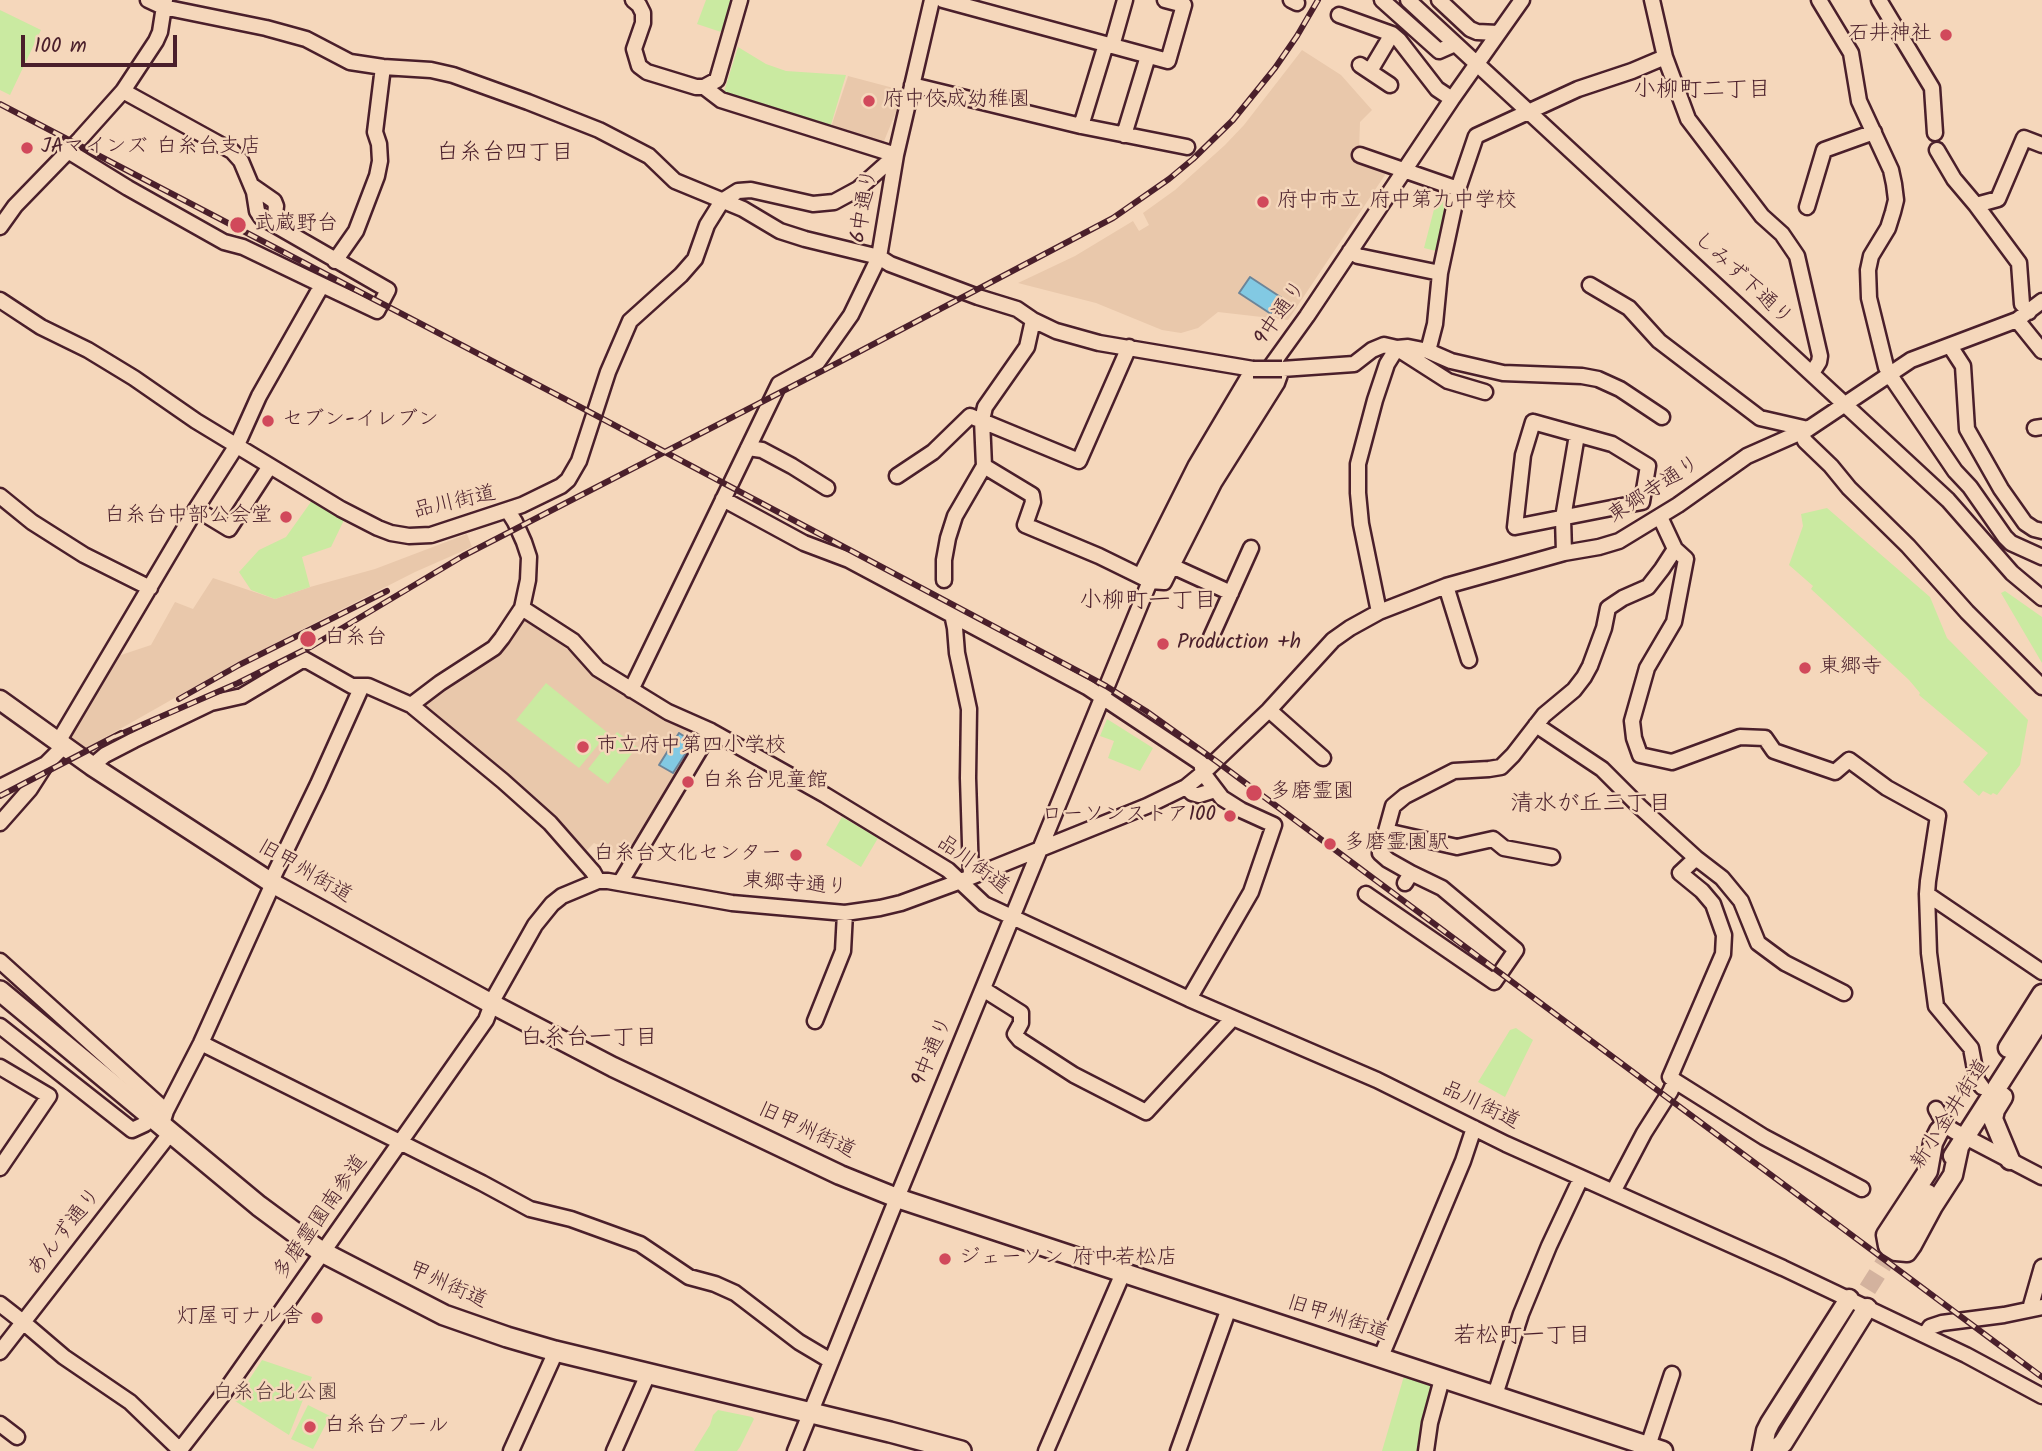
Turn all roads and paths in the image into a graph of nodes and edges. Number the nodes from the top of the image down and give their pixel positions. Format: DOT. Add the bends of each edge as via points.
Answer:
graph roads {
  1 [pos="148,0"];
  2 [pos="633,0"];
  3 [pos="740,0"];
  4 [pos="932,0"];
  5 [pos="943,0"];
  6 [pos="1125,0"];
  7 [pos="1165,0"];
  8 [pos="1382,0"];
  9 [pos="1408,0"];
  10 [pos="1439,0"];
  11 [pos="1522,0"];
  12 [pos="1653,0"];
  13 [pos="1819,0"];
  14 [pos="1880,0"];
  15 [pos="164,3"];
  16 [pos="1339,15"];
  17 [pos="1498,33"];
  18 [pos="1392,34"];
  19 [pos="1455,44"];
  20 [pos="1109,45"];
  21 [pos="1148,56"];
  22 [pos="1665,57"];
  23 [pos="1476,64"];
  24 [pos="383,67"];
  25 [pos="912,85"];
  26 [pos="1390,85"];
  27 [pos="704,87"];
  28 [pos="123,91"];
  29 [pos="1452,99"];
  30 [pos="1528,111"];
  31 [pos="1082,126"];
  32 [pos="1874,132"];
  33 [pos="1935,133"];
  34 [pos="1124,135"];
  35 [pos="2042,145"];
  36 [pos="1187,147"];
  37 [pos="1937,150"];
  38 [pos="68,151"];
  39 [pos="897,155"];
  40 [pos="1360,155"];
  41 [pos="1404,170"];
  42 [pos="1458,189"];
  43 [pos="722,201"];
  44 [pos="1976,205"];
  45 [pos="1807,207"];
  46 [pos="0,227"];
  47 [pos="1350,251"];
  48 [pos="879,257"];
  49 [pos="335,261"];
  50 [pos="1440,273"];
  51 [pos="322,285"];
  52 [pos="1590,285"];
  53 [pos="0,300"];
  54 [pos="2042,301"];
  55 [pos="2023,316"];
  56 [pos="1033,320"];
  57 [pos="1950,346"];
  58 [pos="1129,347"];
  59 [pos="1397,348"];
  60 [pos="1428,351"];
  61 [pos="2042,351"];
  62 [pos="1253,369"];
  63 [pos="1282,369"];
  64 [pos="1812,373"];
  65 [pos="1890,374"];
  66 [pos="1485,392"];
  67 [pos="1845,403"];
  68 [pos="1662,417"];
  69 [pos="982,420"];
  70 [pos="1805,431"];
  71 [pos="1577,435"];
  72 [pos="237,445"];
  73 [pos="748,448"];
  74 [pos="270,466"];
  75 [pos="984,466"];
  76 [pos="897,476"];
  77 [pos="827,488"];
  78 [pos="0,496"];
  79 [pos="723,499"];
  80 [pos="196,509"];
  81 [pos="506,511"];
  82 [pos="1660,516"];
  83 [pos="1563,518"];
  84 [pos="2042,531"];
  85 [pos="1251,548"];
  86 [pos="1675,549"];
  87 [pos="1564,553"];
  88 [pos="2042,557"];
  89 [pos="1172,566"];
  90 [pos="943,580"];
  91 [pos="1150,581"];
  92 [pos="1446,586"];
  93 [pos="150,589"];
  94 [pos="1231,593"];
  95 [pos="2042,598"];
  96 [pos="522,608"];
  97 [pos="1379,612"];
  98 [pos="952,614"];
  99 [pos="1211,636"];
  100 [pos="1469,660"];
  101 [pos="362,686"];
  102 [pos="2042,687"];
  103 [pos="631,691"];
  104 [pos="1101,697"];
  105 [pos="0,700"];
  106 [pos="411,705"];
  107 [pos="1269,710"];
  108 [pos="1540,720"];
  109 [pos="711,731"];
  110 [pos="61,744"];
  111 [pos="1323,758"];
  112 [pos="46,764"];
  113 [pos="92,766"];
  114 [pos="1207,769"];
  115 [pos="0,787"];
  116 [pos="1186,787"];
  117 [pos="1215,790"];
  118 [pos="0,823"];
  119 [pos="1386,831"];
  120 [pos="1042,848"];
  121 [pos="1552,857"];
  122 [pos="1696,858"];
  123 [pos="966,878"];
  124 [pos="598,881"];
  125 [pos="272,883"];
  126 [pos="620,883"];
  127 [pos="1366,894"];
  128 [pos="1927,894"];
  129 [pos="845,913"];
  130 [pos="1013,918"];
  131 [pos="0,961"];
  132 [pos="2042,972"];
  133 [pos="983,989"];
  134 [pos="0,991"];
  135 [pos="1844,993"];
  136 [pos="2042,994"];
  137 [pos="1189,999"];
  138 [pos="0,1002"];
  139 [pos="492,1004"];
  140 [pos="2042,1017"];
  141 [pos="1233,1018"];
  142 [pos="815,1021"];
  143 [pos="0,1026"];
  144 [pos="2042,1039"];
  145 [pos="201,1043"];
  146 [pos="0,1067"];
  147 [pos="1675,1082"];
  148 [pos="1982,1087"];
  149 [pos="1940,1117"];
  150 [pos="1976,1120"];
  151 [pos="163,1127"];
  152 [pos="1475,1128"];
  153 [pos="1962,1142"];
  154 [pos="400,1143"];
  155 [pos="2010,1160"];
  156 [pos="0,1168"];
  157 [pos="1581,1178"];
  158 [pos="2042,1178"];
  159 [pos="1862,1189"];
  160 [pos="1613,1192"];
  161 [pos="897,1198"];
  162 [pos="1900,1238"];
  163 [pos="320,1256"];
  164 [pos="2042,1267"];
  165 [pos="1123,1273"];
  166 [pos="0,1304"];
  167 [pos="1856,1306"];
  168 [pos="1228,1308"];
  169 [pos="2036,1308"];
  170 [pos="23,1322"];
  171 [pos="1925,1335"];
  172 [pos="0,1352"];
  173 [pos="553,1358"];
  174 [pos="1380,1359"];
  175 [pos="831,1361"];
  176 [pos="1672,1374"];
  177 [pos="1442,1379"];
  178 [pos="646,1381"];
  179 [pos="1495,1395"];
  180 [pos="2042,1396"];
  181 [pos="808,1418"];
  182 [pos="0,1424"];
  183 [pos="17,1437"];
  184 [pos="1656,1448"];
  185 [pos="180,1451"];
  186 [pos="510,1451"];
  187 [pos="614,1451"];
  188 [pos="795,1451"];
  189 [pos="911,1451"];
  190 [pos="961,1451"];
  191 [pos="1046,1451"];
  192 [pos="1178,1451"];
  193 [pos="1426,1451"];
  194 [pos="1764,1451"];
  195 [pos="1774,1451"];
  1 -- 15 [label="street"];
  2 -- 27 [label="street" via="643,13 634,49 639,66"];
  3 -- 27 [label="street" via="716,80"];
  4 -- 25 [label="street, 6中通り"];
  5 -- 20 [label="street"];
  6 -- 20 [label="street"];
  7 -- 21 [label="street" via="1184,5 1168,61"];
  8 -- 19 [label="street" via="1439,51"];
  9 -- 19 [label="street, しみず下通り"];
  10 -- 17 [label="street" via="1470,29"];
  11 -- 17 [label="street, 9中通り"];
  12 -- 22 [label="street"];
  13 -- 32 [label="street" via="1851,53 1859,101"];
  14 -- 33 [label="street" via="1932,88"];
  15 -- 24 [label="street" via="306,39 350,62"];
  15 -- 28 [label="street" via="156,41"];
  16 -- 18 [label="street"];
  17 -- 23 [label="street, 9中通り"];
  18 -- 26 [label="street" via="1365,68"];
  18 -- 29 [label="street" via="1437,89"];
  19 -- 23 [label="street, しみず下通り"];
  20 -- 21 [label="street"];
  20 -- 31 [label="street"];
  21 -- 34 [label="street"];
  22 -- 30 [label="street"];
  22 -- 64 [label="street" via="1688,119 1797,256 1820,356"];
  23 -- 29 [label="street, 9中通り"];
  23 -- 30 [label="street, しみず下通り"];
  24 -- 43 [label="street" via="453,75 599,130 649,156 675,181"];
  24 -- 49 [label="street" via="375,132 380,161 377,176 356,231"];
  25 -- 31 [label="street"];
  25 -- 39 [label="street, 6中通り"];
  27 -- 39 [label="street" via="721,100"];
  28 -- 38 [label="street"];
  28 -- 49 [label="street" via="232,152 251,185 274,201 274,224"];
  29 -- 41 [label="street, 9中通り"];
  30 -- 42 [label="street" via="1476,136"];
  30 -- 64 [label="street, しみず下通り"];
  31 -- 34 [label="street"];
  32 -- 45 [label="street" via="1824,150"];
  32 -- 65 [label="street" via="1891,170 1896,200 1868,270 1869,298"];
  34 -- 36 [label="street"];
  35 -- 44 [label="street" via="2024,138 1998,199"];
  37 -- 44 [label="street"];
  38 -- 46 [label="street"];
  38 -- 51 [label="street" via="224,242"];
  39 -- 43 [label="street" via="834,202 813,204 751,190 738,191"];
  39 -- 48 [label="street, 6中通り"];
  40 -- 41 [label="street"];
  41 -- 42 [label="street"];
  41 -- 47 [label="street, 9中通り"];
  42 -- 50 [label="street"];
  43 -- 48 [label="street" via="780,231"];
  43 -- 81 [label="street" via="695,259 630,321 573,473 561,486"];
  44 -- 55 [label="street" via="2019,263"];
  47 -- 50 [label="street"];
  47 -- 91 [label="street, 9中通り" via="1271,366"];
  48 -- 56 [label="street" via="1017,309"];
  48 -- 73 [label="street, 6中通り" via="851,315 817,363 779,384"];
  49 -- 51 [label="street" via="388,290 382,303 377,311"];
  50 -- 60 [label="street"];
  51 -- 72 [label="street" via="259,396"];
  52 -- 70 [label="street" via="1629,308 1659,341 1760,418"];
  53 -- 72 [label="street, 品川街道" via="123,371"];
  54 -- 55 [label="street, 東郷寺通り"];
  55 -- 57 [label="street, 東郷寺通り"];
  55 -- 61 [label="street"];
  56 -- 58 [label="street" via="1056,331"];
  56 -- 69 [label="street" via="1027,347 985,407"];
  57 -- 65 [label="street, 東郷寺通り" via="1911,360"];
  57 -- 84 [label="street" via="1963,366 1967,429 2025,523"];
  58 -- 62 [label="street"];
  58 -- 69 [label="street" via="1079,461"];
  59 -- 60 [label="street"];
  59 -- 63 [label="street" via="1384,345 1354,364"];
  59 -- 66 [label="street" via="1448,381"];
  59 -- 97 [label="street" via="1387,364 1358,464 1361,524"];
  60 -- 68 [label="street" via="1503,373 1598,379"];
  62 -- 63 [label="street, bridge"];
  62 -- 91 [label="street" via="1196,465 1143,571"];
  63 -- 89 [label="street" via="1214,483"];
  64 -- 67 [label="street, しみず下通り"];
  65 -- 67 [label="street, 東郷寺通り"];
  65 -- 88 [label="street" via="2005,537"];
  67 -- 70 [label="street, 東郷寺通り"];
  67 -- 95 [label="street, しみず下通り" via="1948,500 2012,573"];
  69 -- 75 [label="street"];
  69 -- 76 [label="street" via="970,416 933,452"];
  70 -- 82 [label="street, 東郷寺通り" via="1747,456"];
  70 -- 102 [label="street" via="1805,441"];
  71 -- 83 [label="street"];
  71 -- 83 [label="street" via="1612,444 1648,466 1642,502"];
  71 -- 83 [label="street" via="1533,422 1523,455 1516,527"];
  72 -- 74 [label="street, 品川街道"];
  72 -- 80 [label="street"];
  73 -- 77 [label="street" via="762,450"];
  73 -- 79 [label="street"];
  74 -- 80 [label="street" via="229,529"];
  74 -- 81 [label="street, 品川街道" via="378,528 409,536 431,536"];
  75 -- 90 [label="street" via="947,538"];
  75 -- 91 [label="street" via="1032,495 1025,525"];
  78 -- 93 [label="street" via="84,555"];
  79 -- 98 [label="street"];
  79 -- 103 [label="street"];
  80 -- 93 [label="street"];
  81 -- 96 [label="street, 品川街道" via="529,557"];
  82 -- 86 [label="street"];
  82 -- 87 [label="street, 東郷寺通り" via="1619,541"];
  83 -- 87 [label="street"];
  85 -- 94 [label="street"];
  86 -- 108 [label="street" via="1648,587 1608,608 1584,677"];
  86 -- 128 [label="street" via="1686,559 1674,622 1647,668 1632,721 1640,755 1672,762 1740,737 1765,738 1774,751 1835,772 1849,760 1938,816"];
  87 -- 92 [label="street, 東郷寺通り"];
  89 -- 91 [label="street" via="1164,582"];
  89 -- 94 [label="street"];
  91 -- 104 [label="street, 9中通り"];
  92 -- 97 [label="street, 東郷寺通り"];
  92 -- 100 [label="street"];
  93 -- 110 [label="street"];
  94 -- 99 [label="street"];
  96 -- 103 [label="street, 品川街道" via="573,641 598,669"];
  96 -- 106 [label="street" via="494,648"];
  97 -- 107 [label="street, 東郷寺通り" via="1333,640"];
  98 -- 104 [label="street"];
  98 -- 123 [label="street" via="969,709"];
  101 -- 106 [label="street"];
  101 -- 113 [label="street" via="304,659 242,696 211,703 105,755"];
  101 -- 125 [label="street, あんず通り"];
  103 -- 109 [label="street, 品川街道"];
  104 -- 114 [label="street"];
  104 -- 120 [label="street, 9中通り"];
  105 -- 110 [label="main road, 旧甲州街道"];
  106 -- 124 [label="street" via="550,824"];
  107 -- 111 [label="street"];
  107 -- 114 [label="street, 東郷寺通り"];
  108 -- 119 [label="street" via="1501,766 1454,771 1397,801"];
  108 -- 122 [label="street" via="1613,778"];
  109 -- 123 [label="street, 品川街道"];
  109 -- 126 [label="street"];
  110 -- 112 [label="street"];
  110 -- 113 [label="main road, 旧甲州街道"];
  112 -- 115 [label="street"];
  112 -- 118 [label="street"];
  113 -- 125 [label="main road, 旧甲州街道"];
  114 -- 116 [label="street, 東郷寺通り"];
  114 -- 117 [label="street"];
  116 -- 117 [label="street" via="1199,795"];
  116 -- 120 [label="street, 東郷寺通り"];
  117 -- 137 [label="street" via="1241,810 1274,825 1251,892"];
  119 -- 121 [label="street" via="1457,847 1493,839 1504,848"];
  119 -- 127 [label="street" via="1380,853 1408,878 1442,888 1516,950 1493,982"];
  120 -- 123 [label="street, 東郷寺通り"];
  120 -- 130 [label="street, 9中通り"];
  122 -- 135 [label="street" via="1722,878 1741,901 1758,943"];
  122 -- 147 [label="street" via="1680,873 1713,904 1724,935 1723,954 1670,1077"];
  123 -- 129 [label="street, 東郷寺通り" via="901,903"];
  123 -- 130 [label="street, 品川街道" via="969,891 984,904"];
  124 -- 126 [label="street, 東郷寺通り"];
  124 -- 139 [label="street, 東郷寺通り" via="562,896 542,915"];
  125 -- 139 [label="main road, 旧甲州街道"];
  125 -- 145 [label="street, あんず通り"];
  126 -- 129 [label="street, 東郷寺通り" via="732,903"];
  128 -- 132 [label="street"];
  128 -- 148 [label="street" via="1936,1006 1970,1048"];
  129 -- 142 [label="street" via="843,951"];
  130 -- 133 [label="street, 9中通り"];
  130 -- 137 [label="street, 品川街道"];
  131 -- 151 [label="street"];
  133 -- 141 [label="street" via="1021,1013 1014,1034 1020,1040 1074,1075 1146,1112"];
  133 -- 161 [label="street, 9中通り"];
  134 -- 151 [label="highway, 甲州街道"];
  136 -- 148 [label="main road"];
  137 -- 141 [label="street, 品川街道"];
  138 -- 151 [label="highway, 甲州街道"];
  139 -- 154 [label="street, 多磨霊園南参道" via="486,1020"];
  139 -- 161 [label="main road, 旧甲州街道" via="613,1067"];
  140 -- 150 [label="main road, 新小金井街道"];
  141 -- 152 [label="street, 品川街道"];
  143 -- 151 [label="street" via="132,1130"];
  144 -- 155 [label="main road" via="1993,1115"];
  145 -- 151 [label="street, あんず通り"];
  145 -- 154 [label="street"];
  146 -- 156 [label="street" via="49,1096"];
  147 -- 159 [label="street" via="1765,1138"];
  147 -- 160 [label="street"];
  148 -- 150 [label="main road"];
  149 -- 153 [label="street"];
  149 -- 153 [label="main road" via="1928,1171 1886,1235 1888,1246 1903,1252 1910,1249 1954,1175"];
  150 -- 153 [label="main road, 新小金井街道"];
  151 -- 163 [label="highway, 甲州街道"];
  151 -- 170 [label="street, あんず通り"];
  152 -- 157 [label="street, 品川街道"];
  152 -- 174 [label="street"];
  153 -- 155 [label="street"];
  153 -- 162 [label="main road, 新小金井街道"];
  154 -- 163 [label="street, 多磨霊園南参道"];
  154 -- 175 [label="street" via="530,1209 640,1244 689,1277 735,1293"];
  155 -- 158 [label="street"];
  157 -- 160 [label="street, 品川街道"];
  157 -- 179 [label="street" via="1521,1314"];
  160 -- 167 [label="street, 品川街道"];
  161 -- 165 [label="main road, 旧甲州街道"];
  161 -- 175 [label="street, 9中通り"];
  163 -- 173 [label="highway, 甲州街道" via="439,1323"];
  163 -- 181 [label="highway, 甲州街道" via="444,1315 507,1337"];
  163 -- 185 [label="street, 多磨霊園南参道"];
  164 -- 169 [label="street"];
  165 -- 168 [label="main road, 旧甲州街道"];
  165 -- 191 [label="street"];
  166 -- 170 [label="street"];
  167 -- 171 [label="street, 品川街道"];
  167 -- 194 [label="main road" via="1770,1423"];
  167 -- 195 [label="main road" via="1783,1443"];
  168 -- 174 [label="main road, 旧甲州街道"];
  168 -- 192 [label="street"];
  169 -- 171 [label="street" via="1942,1323"];
  170 -- 172 [label="street, あんず通り"];
  170 -- 185 [label="street" via="130,1402"];
  171 -- 180 [label="street, 品川街道"];
  173 -- 178 [label="highway, 甲州街道"];
  173 -- 186 [label="street"];
  174 -- 177 [label="main road, 旧甲州街道"];
  175 -- 181 [label="street, 9中通り"];
  176 -- 184 [label="street"];
  177 -- 179 [label="main road, 旧甲州街道"];
  177 -- 193 [label="street"];
  178 -- 181 [label="highway, 甲州街道"];
  178 -- 187 [label="street"];
  179 -- 184 [label="main road, 旧甲州街道"];
  181 -- 188 [label="street, 9中通り"];
  181 -- 189 [label="highway, 甲州街道"];
  181 -- 190 [label="highway, 甲州街道"];
  182 -- 183 [label="street"];
}
